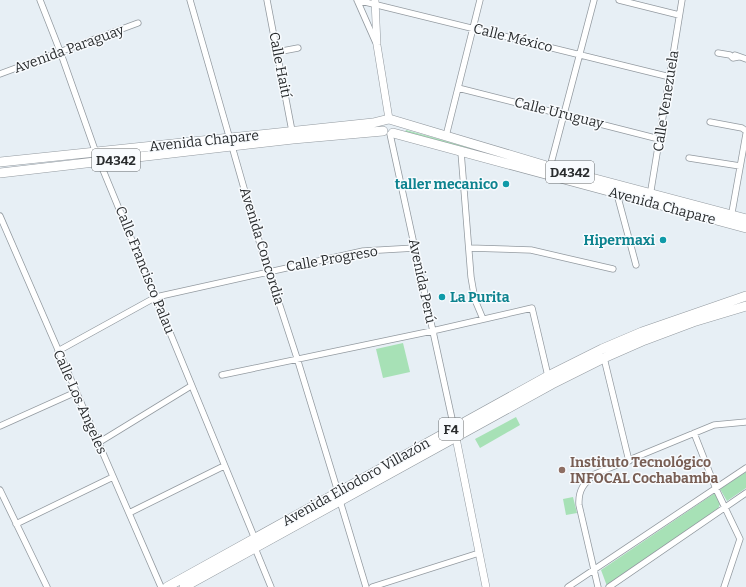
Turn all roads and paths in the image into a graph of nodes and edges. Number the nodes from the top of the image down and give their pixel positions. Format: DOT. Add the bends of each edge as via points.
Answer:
graph roads {
  1 [pos="40,0"];
  2 [pos="193,0"];
  3 [pos="267,0"];
  4 [pos="357,0"];
  5 [pos="480,0"];
  6 [pos="594,0"];
  7 [pos="619,0"];
  8 [pos="682,0"];
  9 [pos="375,2"];
  10 [pos="679,15"];
  11 [pos="138,23"];
  12 [pos="473,28"];
  13 [pos="377,45"];
  14 [pos="298,48"];
  15 [pos="60,51"];
  16 [pos="277,52"];
  17 [pos="718,53"];
  18 [pos="580,55"];
  19 [pos="746,58"];
  20 [pos="0,74"];
  21 [pos="670,77"];
  22 [pos="458,88"];
  23 [pos="563,114"];
  24 [pos="389,120"];
  25 [pos="710,122"];
  26 [pos="292,131"];
  27 [pos="746,132"];
  28 [pos="388,133"];
  29 [pos="446,136"];
  30 [pos="659,139"];
  31 [pos="232,142"];
  32 [pos="461,152"];
  33 [pos="96,153"];
  34 [pos="690,158"];
  35 [pos="0,162"];
  36 [pos="100,162"];
  37 [pos="740,166"];
  38 [pos="550,167"];
  39 [pos="0,173"];
  40 [pos="617,194"];
  41 [pos="649,198"];
  42 [pos="0,216"];
  43 [pos="731,219"];
  44 [pos="746,219"];
  45 [pos="746,228"];
  46 [pos="415,248"];
  47 [pos="469,248"];
  48 [pos="636,265"];
  49 [pos="613,269"];
  50 [pos="268,271"];
  51 [pos="746,296"];
  52 [pos="156,297"];
  53 [pos="745,309"];
  54 [pos="483,320"];
  55 [pos="432,331"];
  56 [pos="58,351"];
  57 [pos="297,358"];
  58 [pos="604,358"];
  59 [pos="222,375"];
  60 [pos="548,376"];
  61 [pos="191,386"];
  62 [pos="76,392"];
  63 [pos="746,422"];
  64 [pos="0,426"];
  65 [pos="454,428"];
  66 [pos="694,433"];
  67 [pos="456,438"];
  68 [pos="98,443"];
  69 [pos="630,461"];
  70 [pos="224,466"];
  71 [pos="746,468"];
  72 [pos="113,477"];
  73 [pos="716,488"];
  74 [pos="0,490"];
  75 [pos="338,492"];
  76 [pos="746,494"];
  77 [pos="340,501"];
  78 [pos="725,507"];
  79 [pos="129,513"];
  80 [pos="16,524"];
  81 [pos="255,539"];
  82 [pos="255,548"];
  83 [pos="479,553"];
  84 [pos="594,570"];
  85 [pos="47,587"];
  86 [pos="161,587"];
  87 [pos="167,587"];
  88 [pos="184,587"];
  89 [pos="271,587"];
  90 [pos="366,587"];
  91 [pos="372,587"];
  92 [pos="486,587"];
  93 [pos="568,587"];
  94 [pos="598,587"];
  95 [pos="609,587"];
  96 [pos="724,587"];
  1 -- 15 [label="street, Calle Francisco Palau"];
  2 -- 31 [label="street, Avenida Concordia"];
  3 -- 16 [label="street, Calle Haití"];
  4 -- 9 [label="street, Calle México"];
  4 -- 13 [label="street"];
  5 -- 12 [label="street"];
  6 -- 18 [label="street"];
  7 -- 10 [label="street"];
  8 -- 10 [label="street, Calle Venezuela"];
  9 -- 12 [label="street, Calle México"];
  9 -- 13 [label="street"];
  10 -- 21 [label="street, Calle Venezuela"];
  11 -- 15 [label="street, Avenida Paraguay"];
  12 -- 18 [label="street, Calle México"];
  12 -- 22 [label="street"];
  13 -- 24 [label="street"];
  14 -- 16 [label="street"];
  15 -- 20 [label="street, Avenida Paraguay"];
  15 -- 33 [label="street, Calle Francisco Palau"];
  16 -- 26 [label="street, Calle Haití"];
  17 -- 19 [label="street"];
  18 -- 21 [label="street, Calle México"];
  18 -- 23 [label="street"];
  21 -- 30 [label="street, Calle Venezuela"];
  22 -- 23 [label="street, Calle Uruguay"];
  22 -- 29 [label="street"];
  23 -- 30 [label="street, Calle Uruguay"];
  23 -- 38 [label="street"];
  24 -- 26 [label="main road, Avenida Chapare / D4342"];
  24 -- 28 [label="main road" via="381,126"];
  24 -- 28 [label="main road" via="396,128"];
  24 -- 29 [label="main road, Avenida Chapare / D4342"];
  25 -- 27 [label="street" via="742,128"];
  26 -- 31 [label="main road, Avenida Chapare / D4342"];
  27 -- 37 [label="street"];
  28 -- 31 [label="main road, Avenida Chapare / D4342"];
  28 -- 32 [label="main road, Avenida Chapare / D4342"];
  28 -- 46 [label="street, Avenida Perú"];
  29 -- 38 [label="main road, Avenida Chapare / D4342"];
  30 -- 41 [label="street, Calle Venezuela"];
  31 -- 33 [label="main road, Avenida Chapare / D4342"];
  31 -- 36 [label="main road, Avenida Chapare / D4342"];
  31 -- 50 [label="street, Avenida Concordia"];
  32 -- 40 [label="main road, Avenida Chapare / D4342"];
  32 -- 47 [label="street"];
  33 -- 35 [label="main road, Avenida Chapare / D4342"];
  33 -- 36 [label="street, Calle Francisco Palau"];
  34 -- 37 [label="street"];
  36 -- 39 [label="main road, Avenida Chapare / D4342"];
  36 -- 52 [label="street, Calle Francisco Palau"];
  37 -- 43 [label="street"];
  38 -- 41 [label="main road, Avenida Chapare / D4342"];
  40 -- 41 [label="main road, Avenida Chapare / D4342"];
  40 -- 48 [label="street"];
  41 -- 43 [label="main road, Avenida Chapare / D4342"];
  42 -- 56 [label="street, Calle Los Angeles"];
  43 -- 44 [label="main road, Avenida Chapare / D4342"];
  43 -- 45 [label="main road, Avenida Chapare / D4342"];
  46 -- 50 [label="street, Calle Progreso" via="363,250"];
  46 -- 55 [label="street, Avenida Perú"];
  47 -- 49 [label="street" via="531,250"];
  47 -- 54 [label="street" via="475,300"];
  50 -- 52 [label="street, Calle Progreso"];
  50 -- 57 [label="street, Avenida Concordia"];
  51 -- 60 [label="main road, Avenida Eliodoro Villazón / F4" via="642,332"];
  52 -- 56 [label="street, Calle Progreso"];
  52 -- 61 [label="street, Calle Francisco Palau"];
  53 -- 58 [label="main road, Avenida Eliodoro Villazón / F4" via="672,330"];
  54 -- 55 [label="street"];
  54 -- 60 [label="street" via="532,308"];
  55 -- 57 [label="street"];
  55 -- 65 [label="street, Avenida Perú"];
  56 -- 62 [label="street, Calle Los Angeles"];
  57 -- 59 [label="street"];
  57 -- 75 [label="street, Avenida Concordia"];
  58 -- 67 [label="main road, Avenida Eliodoro Villazón / F4"];
  58 -- 69 [label="street"];
  60 -- 65 [label="main road, Avenida Eliodoro Villazón / F4"];
  61 -- 68 [label="street"];
  61 -- 70 [label="street, Calle Francisco Palau"];
  62 -- 64 [label="street"];
  62 -- 68 [label="street, Calle Los Angeles"];
  63 -- 66 [label="street" via="714,424"];
  65 -- 75 [label="main road, Avenida Eliodoro Villazón / F4"];
  66 -- 69 [label="street"];
  66 -- 73 [label="street"];
  67 -- 77 [label="main road, Avenida Eliodoro Villazón / F4"];
  67 -- 83 [label="street"];
  68 -- 72 [label="street, Calle Los Angeles"];
  69 -- 84 [label="street" via="595,474 582,487 579,496"];
  70 -- 79 [label="street"];
  70 -- 81 [label="street, Calle Francisco Palau"];
  71 -- 73 [label="street"];
  72 -- 79 [label="street, Calle Los Angeles"];
  72 -- 80 [label="street"];
  73 -- 78 [label="street"];
  73 -- 84 [label="street"];
  74 -- 80 [label="street"];
  75 -- 81 [label="main road, Avenida Eliodoro Villazón / F4"];
  76 -- 78 [label="street"];
  77 -- 82 [label="main road, Avenida Eliodoro Villazón / F4"];
  77 -- 90 [label="street"];
  78 -- 95 [label="street"];
  78 -- 96 [label="street" via="740,538"];
  79 -- 86 [label="street, Calle Los Angeles"];
  80 -- 85 [label="street"];
  81 -- 87 [label="main road, Avenida Eliodoro Villazón / F4"];
  82 -- 88 [label="main road, Avenida Eliodoro Villazón / F4"];
  82 -- 89 [label="street"];
  83 -- 91 [label="street"];
  83 -- 92 [label="street"];
  84 -- 93 [label="street"];
  84 -- 94 [label="street"];
}
